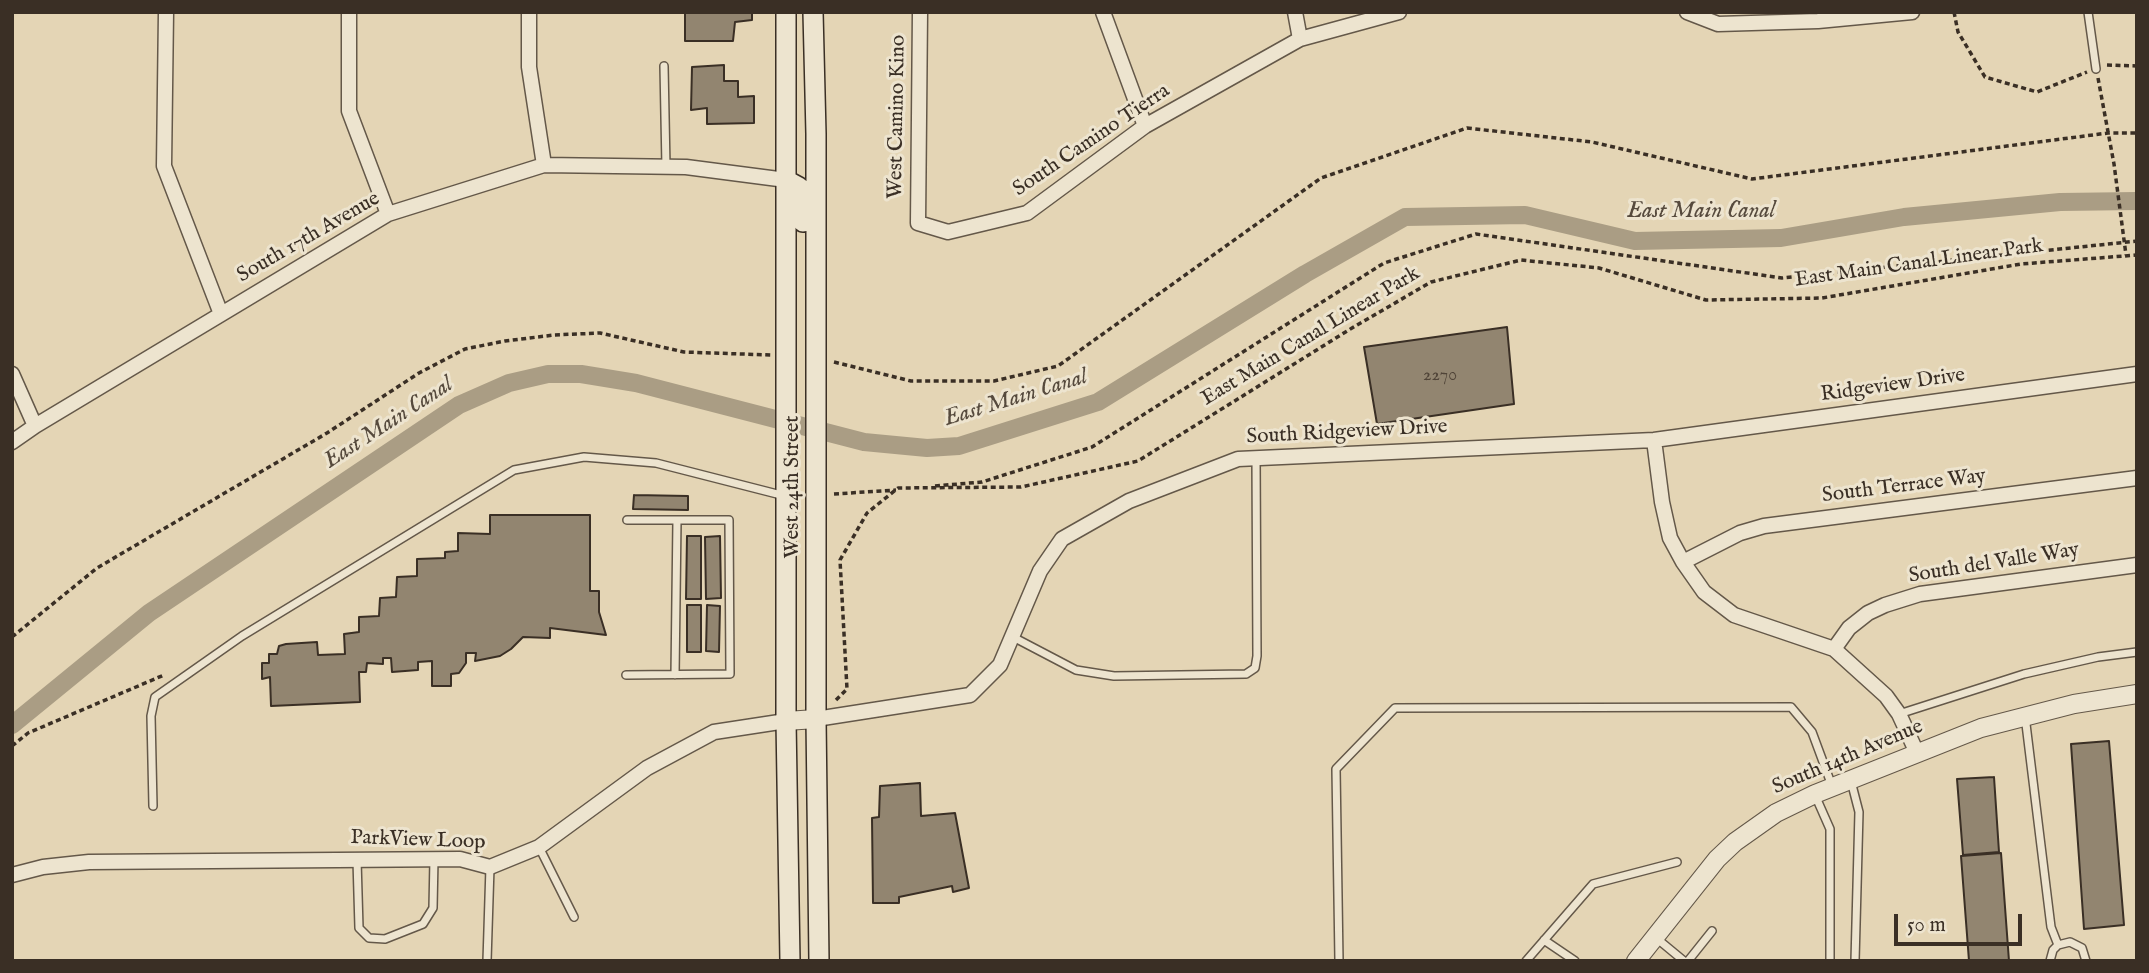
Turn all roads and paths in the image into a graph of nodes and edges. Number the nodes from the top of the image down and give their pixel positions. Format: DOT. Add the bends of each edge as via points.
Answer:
graph roads {
  1 [pos="166,12"];
  2 [pos="349,12"];
  3 [pos="529,12"];
  4 [pos="786,12"];
  5 [pos="813,12"];
  6 [pos="920,12"];
  7 [pos="1103,12"];
  8 [pos="1295,12"];
  9 [pos="1399,12"];
  10 [pos="1687,12"];
  11 [pos="1912,12"];
  12 [pos="1954,12"];
  13 [pos="2088,12"];
  14 [pos="1818,17"];
  15 [pos="1300,39"];
  16 [pos="664,66"];
  17 [pos="2137,66"];
  18 [pos="2096,69"];
  19 [pos="1146,126"];
  20 [pos="2108,133"];
  21 [pos="2137,133"];
  22 [pos="544,165"];
  23 [pos="666,167"];
  24 [pos="786,180"];
  25 [pos="388,214"];
  26 [pos="918,223"];
  27 [pos="2137,241"];
  28 [pos="2124,242"];
  29 [pos="2137,254"];
  30 [pos="2126,255"];
  31 [pos="815,309"];
  32 [pos="221,314"];
  33 [pos="786,355"];
  34 [pos="816,358"];
  35 [pos="12,374"];
  36 [pos="2137,374"];
  37 [pos="34,426"];
  38 [pos="1654,440"];
  39 [pos="12,442"];
  40 [pos="1256,457"];
  41 [pos="2137,478"];
  42 [pos="786,496"];
  43 [pos="817,496"];
  44 [pos="627,520"];
  45 [pos="677,520"];
  46 [pos="1683,562"];
  47 [pos="2137,565"];
  48 [pos="1013,637"];
  49 [pos="12,638"];
  50 [pos="1834,649"];
  51 [pos="2137,652"];
  52 [pos="169,673"];
  53 [pos="626,675"];
  54 [pos="675,675"];
  55 [pos="2137,694"];
  56 [pos="1899,713"];
  57 [pos="2025,715"];
  58 [pos="816,719"];
  59 [pos="786,721"];
  60 [pos="12,746"];
  61 [pos="1917,752"];
  62 [pos="1850,780"];
  63 [pos="1832,787"];
  64 [pos="1815,794"];
  65 [pos="153,806"];
  66 [pos="539,847"];
  67 [pos="434,859"];
  68 [pos="357,860"];
  69 [pos="1677,862"];
  70 [pos="490,867"];
  71 [pos="12,876"];
  72 [pos="574,917"];
  73 [pos="1712,932"];
  74 [pos="1655,937"];
  75 [pos="1544,940"];
  76 [pos="2058,945"];
  77 [pos="487,961"];
  78 [pos="790,961"];
  79 [pos="819,961"];
  80 [pos="1339,961"];
  81 [pos="1526,961"];
  82 [pos="1575,961"];
  83 [pos="1636,961"];
  84 [pos="1686,961"];
  85 [pos="1830,961"];
  86 [pos="1855,961"];
  87 [pos="2050,961"];
  88 [pos="2086,961"];
  1 -- 32 [label="street" via="164,166"];
  2 -- 25 [label="street" via="349,111"];
  3 -- 22 [label="street" via="529,67"];
  4 -- 24 [label="main road, West 24th Street"];
  5 -- 31 [label="main road, West 24th Street"];
  6 -- 26 [label="street, West Camino Kino"];
  7 -- 19 [label="street"];
  8 -- 15 [label="street"];
  9 -- 15 [label="street, South Camino Tierra"];
  10 -- 14 [label="street" via="1718,24"];
  11 -- 14 [label="street"];
  12 -- 18 [label="path" via="1958,32 1985,77 2037,92"];
  13 -- 18 [label="lane"];
  15 -- 19 [label="street, South Camino Tierra"];
  16 -- 23 [label="lane"];
  17 -- 18 [label="path"];
  18 -- 20 [label="path"];
  19 -- 26 [label="street, South Camino Tierra" via="1027,213 948,232"];
  20 -- 21 [label="path"];
  20 -- 28 [label="path"];
  20 -- 34 [label="path" via="1752,179 1591,142 1468,128 1321,178 1058,366 994,381 911,381"];
  22 -- 23 [label="street, South 17th Avenue"];
  22 -- 25 [label="street, South 17th Avenue"];
  23 -- 24 [label="street, South 17th Avenue"];
  24 -- 31 [label="main road" via="799,187 803,199 805,281"];
  24 -- 33 [label="main road, West 24th Street"];
  25 -- 32 [label="street, South 17th Avenue"];
  27 -- 28 [label="path"];
  28 -- 30 [label="path"];
  28 -- 43 [label="path" via="1782,278 1476,234 1384,263 1092,447 982,482"];
  29 -- 30 [label="path, East Main Canal Linear Park"];
  30 -- 58 [label="path, East Main Canal Linear Park" via="2021,264 1822,298 1706,300 1599,268 1521,260 1431,282 1138,461 1021,487 898,488 867,513 840,560 847,689"];
  31 -- 34 [label="main road, West 24th Street"];
  32 -- 37 [label="street, South 17th Avenue"];
  33 -- 42 [label="main road, West 24th Street"];
  33 -- 49 [label="path" via="684,352 600,333 465,349 97,568"];
  34 -- 43 [label="main road, West 24th Street"];
  35 -- 37 [label="street"];
  36 -- 38 [label="street, Ridgeview Drive"];
  37 -- 39 [label="street, South 17th Avenue"];
  38 -- 40 [label="street, South Ridgeview Drive"];
  38 -- 46 [label="street" via="1670,538"];
  40 -- 48 [label="street, South Ridgeview Drive" via="1238,459 1129,501 1062,539 1040,570"];
  40 -- 48 [label="lane" via="1255,668 1246,674 1114,676 1076,670"];
  41 -- 46 [label="street, South Terrace Way" via="1764,526"];
  42 -- 59 [label="main road, West 24th Street"];
  42 -- 65 [label="lane" via="656,463 584,457 514,470 242,636 155,696 151,716"];
  43 -- 58 [label="main road, West 24th Street"];
  44 -- 45 [label="lane"];
  45 -- 54 [label="lane"];
  45 -- 54 [label="lane" via="729,520 730,674"];
  46 -- 50 [label="street" via="1704,592 1734,615"];
  47 -- 50 [label="street, South del Valle Way" via="1920,594 1868,613 1849,628"];
  48 -- 58 [label="street, South Ridgeview Drive" via="1000,665 970,695"];
  50 -- 56 [label="street"];
  51 -- 56 [label="lane" via="2024,674"];
  52 -- 60 [label="path" via="28,733"];
  53 -- 54 [label="lane"];
  55 -- 57 [label="street, South 14th Avenue"];
  56 -- 61 [label="street"];
  57 -- 61 [label="street, South 14th Avenue"];
  57 -- 76 [label="lane" via="2050,927"];
  58 -- 59 [label="street"];
  58 -- 79 [label="main road, West 24th Street"];
  59 -- 66 [label="street, ParkView Loop" via="714,732 647,768"];
  59 -- 78 [label="main road, West 24th Street"];
  61 -- 62 [label="street, South 14th Avenue"];
  62 -- 63 [label="street, South 14th Avenue"];
  62 -- 86 [label="lane" via="1859,812"];
  63 -- 64 [label="street, South 14th Avenue"];
  63 -- 80 [label="lane" via="1812,732 1791,707 1395,708 1336,769"];
  64 -- 74 [label="street, South 14th Avenue" via="1776,813 1735,842"];
  64 -- 85 [label="lane" via="1830,829"];
  66 -- 70 [label="street, ParkView Loop"];
  66 -- 72 [label="lane"];
  67 -- 68 [label="street, ParkView Loop"];
  67 -- 68 [label="lane" via="433,908 423,924 385,939 369,938 359,928"];
  67 -- 70 [label="street, ParkView Loop" via="460,859"];
  68 -- 71 [label="street, ParkView Loop" via="89,862"];
  69 -- 75 [label="lane" via="1593,884"];
  70 -- 77 [label="lane"];
  73 -- 84 [label="lane"];
  74 -- 83 [label="street, South 14th Avenue"];
  74 -- 84 [label="lane"];
  75 -- 81 [label="lane"];
  75 -- 82 [label="lane"];
  76 -- 87 [label="lane"];
  76 -- 88 [label="lane" via="2077,944"];
}
